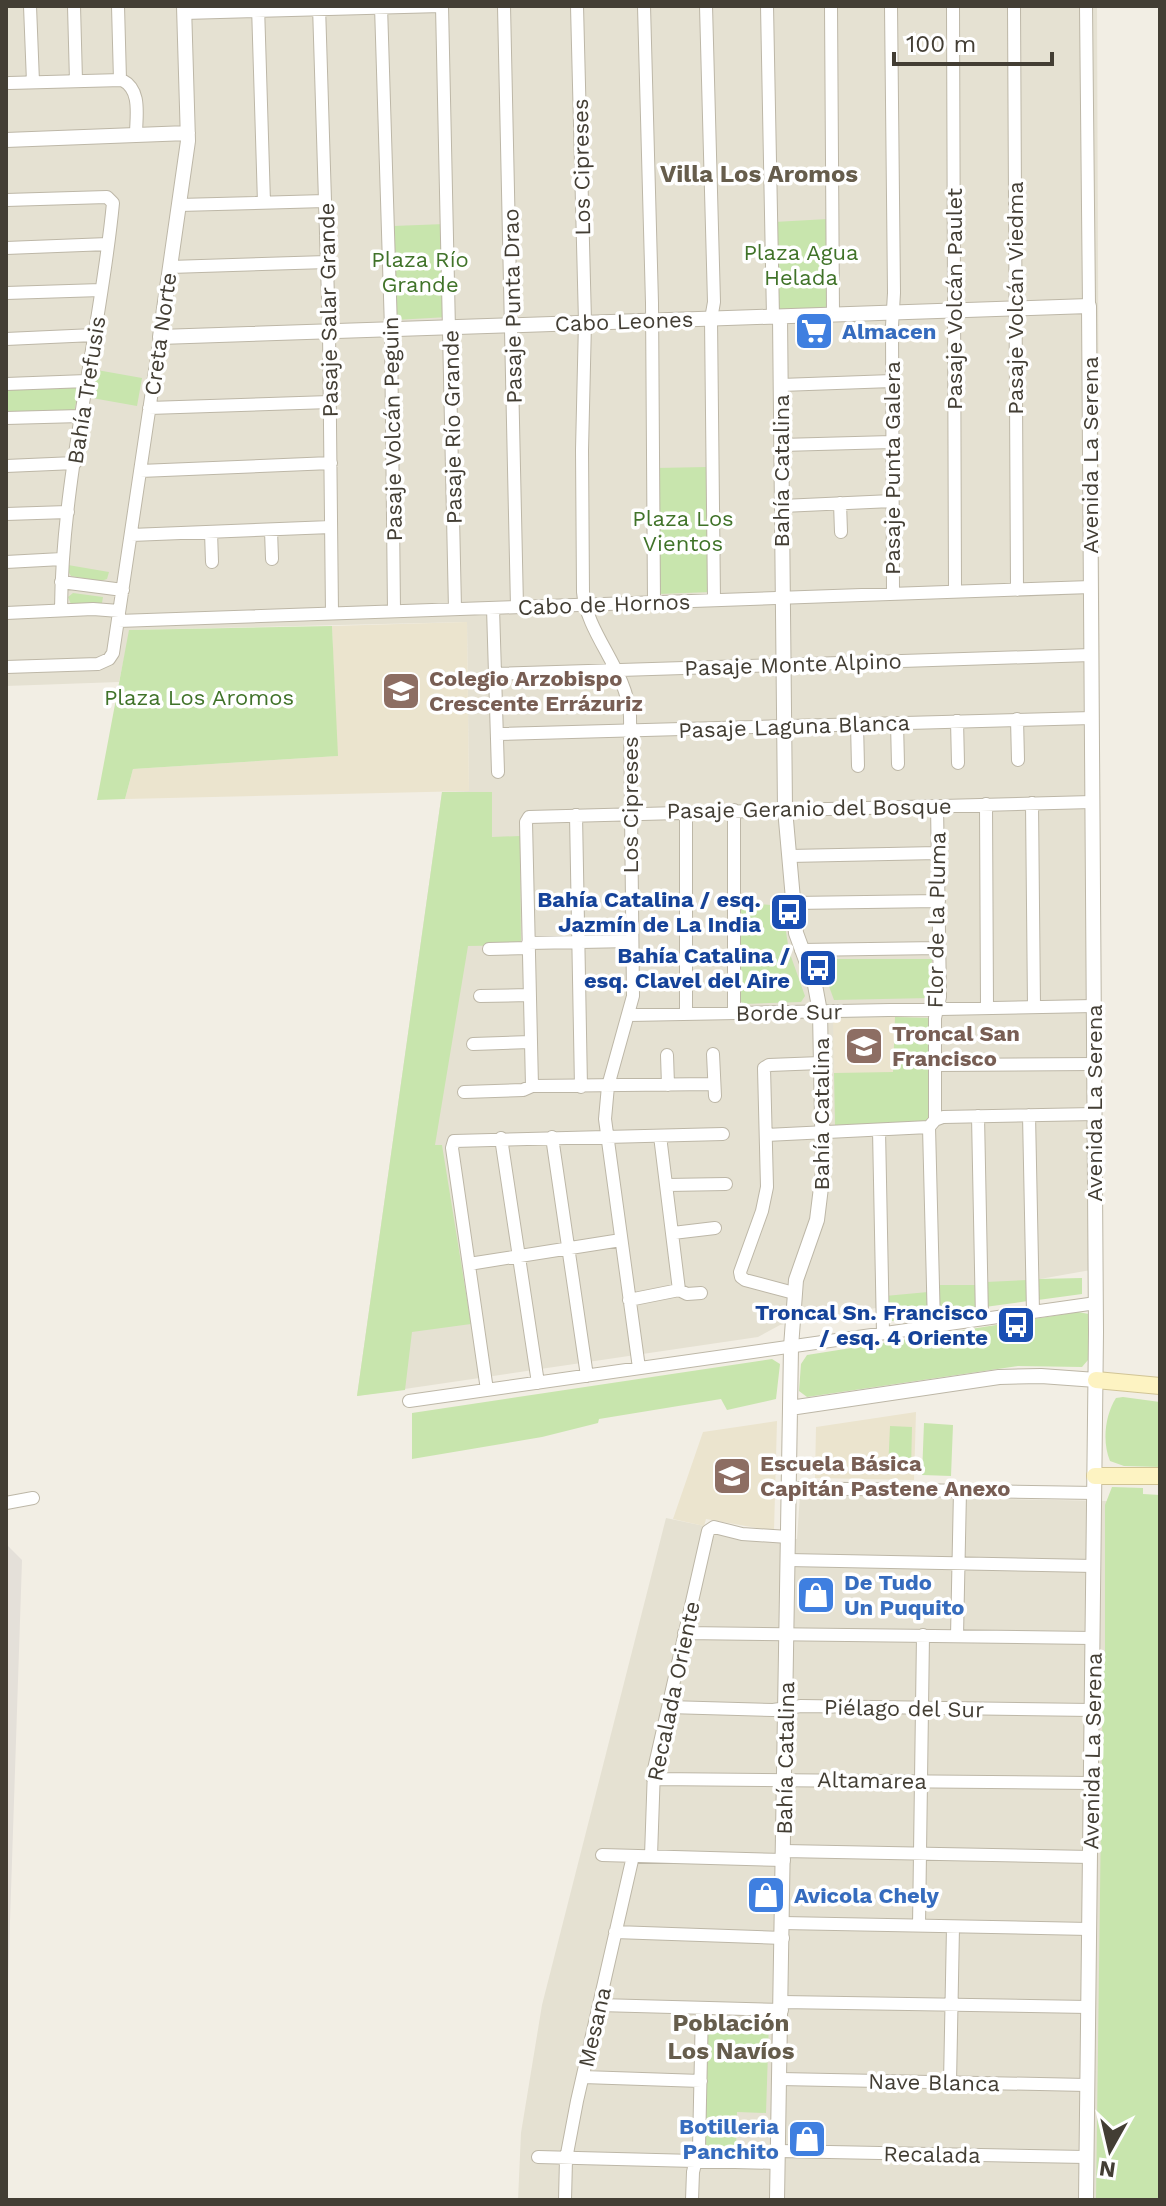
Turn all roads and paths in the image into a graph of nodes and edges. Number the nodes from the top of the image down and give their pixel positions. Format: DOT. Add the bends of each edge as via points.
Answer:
graph roads {
  1 [pos="30,6"];
  2 [pos="74,6"];
  3 [pos="118,6"];
  4 [pos="442,6"];
  5 [pos="504,6"];
  6 [pos="577,6"];
  7 [pos="644,6"];
  8 [pos="706,6"];
  9 [pos="767,6"];
  10 [pos="831,6"];
  11 [pos="891,6"];
  12 [pos="953,6"];
  13 [pos="1014,6"];
  14 [pos="1086,6"];
  15 [pos="381,7"];
  16 [pos="258,8"];
  17 [pos="319,8"];
  18 [pos="184,10"];
  19 [pos="120,80"];
  20 [pos="76,81"];
  21 [pos="33,82"];
  22 [pos="9,83"];
  23 [pos="188,133"];
  24 [pos="136,135"];
  25 [pos="6,140"];
  26 [pos="6,200"];
  27 [pos="325,201"];
  28 [pos="264,203"];
  29 [pos="179,205"];
  30 [pos="108,244"];
  31 [pos="6,248"];
  32 [pos="327,262"];
  33 [pos="170,267"];
  34 [pos="101,290"];
  35 [pos="6,293"];
  36 [pos="1089,306"];
  37 [pos="1015,308"];
  38 [pos="954,310"];
  39 [pos="893,312"];
  40 [pos="833,314"];
  41 [pos="776,317"];
  42 [pos="711,319"];
  43 [pos="650,320"];
  44 [pos="585,322"];
  45 [pos="513,325"];
  46 [pos="451,327"];
  47 [pos="391,329"];
  48 [pos="329,331"];
  49 [pos="94,335"];
  50 [pos="160,337"];
  51 [pos="6,339"];
  52 [pos="87,381"];
  53 [pos="892,381"];
  54 [pos="6,384"];
  55 [pos="781,385"];
  56 [pos="330,402"];
  57 [pos="149,408"];
  58 [pos="81,416"];
  59 [pos="6,418"];
  60 [pos="892,442"];
  61 [pos="781,445"];
  62 [pos="75,463"];
  63 [pos="331,463"];
  64 [pos="6,466"];
  65 [pos="140,471"];
  66 [pos="892,501"];
  67 [pos="840,503"];
  68 [pos="782,506"];
  69 [pos="68,512"];
  70 [pos="6,514"];
  71 [pos="331,527"];
  72 [pos="271,530"];
  73 [pos="211,532"];
  74 [pos="841,532"];
  75 [pos="131,535"];
  76 [pos="62,559"];
  77 [pos="272,559"];
  78 [pos="6,562"];
  79 [pos="212,562"];
  80 [pos="61,582"];
  81 [pos="1091,587"];
  82 [pos="123,590"];
  83 [pos="1017,590"];
  84 [pos="955,592"];
  85 [pos="893,594"];
  86 [pos="782,598"];
  87 [pos="714,600"];
  88 [pos="654,602"];
  89 [pos="585,604"];
  90 [pos="517,607"];
  91 [pos="493,608"];
  92 [pos="455,609"];
  93 [pos="61,610"];
  94 [pos="394,611"];
  95 [pos="6,613"];
  96 [pos="332,613"];
  97 [pos="119,616"];
  98 [pos="1091,655"];
  99 [pos="783,664"];
  100 [pos="6,667"];
  101 [pos="616,670"];
  102 [pos="495,674"];
  103 [pos="1092,718"];
  104 [pos="1017,719"];
  105 [pos="957,721"];
  106 [pos="897,723"];
  107 [pos="857,724"];
  108 [pos="783,726"];
  109 [pos="630,730"];
  110 [pos="497,734"];
  111 [pos="1018,760"];
  112 [pos="958,763"];
  113 [pos="898,764"];
  114 [pos="858,766"];
  115 [pos="498,772"];
  116 [pos="1092,802"];
  117 [pos="1032,803"];
  118 [pos="986,804"];
  119 [pos="937,806"];
  120 [pos="785,809"];
  121 [pos="734,810"];
  122 [pos="686,811"];
  123 [pos="629,813"];
  124 [pos="576,815"];
  125 [pos="938,853"];
  126 [pos="789,856"];
  127 [pos="939,901"];
  128 [pos="793,903"];
  129 [pos="632,941"];
  130 [pos="578,942"];
  131 [pos="528,945"];
  132 [pos="939,948"];
  133 [pos="489,949"];
  134 [pos="801,950"];
  135 [pos="529,995"];
  136 [pos="480,996"];
  137 [pos="1094,1006"];
  138 [pos="1034,1007"];
  139 [pos="987,1008"];
  140 [pos="937,1009"];
  141 [pos="820,1012"];
  142 [pos="734,1013"];
  143 [pos="686,1014"];
  144 [pos="629,1015"];
  145 [pos="530,1042"];
  146 [pos="473,1044"];
  147 [pos="713,1054"];
  148 [pos="667,1055"];
  149 [pos="821,1063"];
  150 [pos="1094,1064"];
  151 [pos="935,1065"];
  152 [pos="668,1085"];
  153 [pos="532,1086"];
  154 [pos="608,1086"];
  155 [pos="581,1087"];
  156 [pos="464,1092"];
  157 [pos="1095,1114"];
  158 [pos="1029,1115"];
  159 [pos="978,1116"];
  160 [pos="932,1123"];
  161 [pos="879,1130"];
  162 [pos="822,1133"];
  163 [pos="723,1134"];
  164 [pos="766,1135"];
  165 [pos="660,1136"];
  166 [pos="552,1137"];
  167 [pos="606,1137"];
  168 [pos="501,1138"];
  169 [pos="726,1184"];
  170 [pos="667,1185"];
  171 [pos="715,1228"];
  172 [pos="673,1233"];
  173 [pos="621,1240"];
  174 [pos="568,1248"];
  175 [pos="519,1256"];
  176 [pos="469,1264"];
  177 [pos="679,1290"];
  178 [pos="701,1293"];
  179 [pos="794,1293"];
  180 [pos="629,1300"];
  181 [pos="1096,1303"];
  182 [pos="1033,1312"];
  183 [pos="982,1319"];
  184 [pos="934,1326"];
  185 [pos="883,1333"];
  186 [pos="791,1347"];
  187 [pos="639,1368"];
  188 [pos="587,1376"];
  189 [pos="1096,1380"];
  190 [pos="538,1383"];
  191 [pos="1160,1386"];
  192 [pos="487,1390"];
  193 [pos="409,1401"];
  194 [pos="790,1408"];
  195 [pos="1160,1476"];
  196 [pos="1095,1484"];
  197 [pos="789,1488"];
  198 [pos="960,1491"];
  199 [pos="33,1498"];
  200 [pos="6,1503"];
  201 [pos="788,1537"];
  202 [pos="788,1560"];
  203 [pos="958,1564"];
  204 [pos="1094,1566"];
  205 [pos="684,1633"];
  206 [pos="787,1635"];
  207 [pos="923,1635"];
  208 [pos="957,1636"];
  209 [pos="1093,1638"];
  210 [pos="668,1707"];
  211 [pos="786,1708"];
  212 [pos="922,1708"];
  213 [pos="1092,1710"];
  214 [pos="653,1779"];
  215 [pos="785,1780"];
  216 [pos="921,1780"];
  217 [pos="1091,1783"];
  218 [pos="920,1853"];
  219 [pos="602,1855"];
  220 [pos="784,1855"];
  221 [pos="633,1856"];
  222 [pos="651,1856"];
  223 [pos="1090,1857"];
  224 [pos="919,1926"];
  225 [pos="953,1927"];
  226 [pos="1089,1929"];
  227 [pos="783,1931"];
  228 [pos="615,1932"];
  229 [pos="599,2005"];
  230 [pos="952,2005"];
  231 [pos="782,2006"];
  232 [pos="1088,2007"];
  233 [pos="702,2008"];
  234 [pos="583,2077"];
  235 [pos="780,2079"];
  236 [pos="701,2081"];
  237 [pos="950,2083"];
  238 [pos="1087,2085"];
  239 [pos="538,2157"];
  240 [pos="778,2157"];
  241 [pos="1086,2157"];
  242 [pos="566,2159"];
  243 [pos="696,2161"];
  244 [pos="565,2200"];
  245 [pos="692,2200"];
  246 [pos="777,2200"];
  247 [pos="1086,2200"];
  1 -- 21 [label="street"];
  2 -- 20 [label="street"];
  3 -- 19 [label="street"];
  4 -- 15 [label="street"];
  4 -- 46 [label="street, Pasaje Río Grande"];
  5 -- 45 [label="street, Pasaje Punta Drao"];
  6 -- 44 [label="street, Los Cipreses"];
  7 -- 43 [label="street"];
  8 -- 42 [label="street"];
  9 -- 41 [label="street, Bahía Catalina"];
  10 -- 40 [label="street"];
  11 -- 39 [label="street, Pasaje Punta Galera"];
  12 -- 38 [label="street, Pasaje Volcán Paulet"];
  13 -- 37 [label="street, Pasaje Volcán Viedma"];
  14 -- 36 [label="street, Avenida La Serena"];
  15 -- 17 [label="street"];
  15 -- 47 [label="street, Pasaje Volcán Peguin"];
  16 -- 17 [label="street"];
  16 -- 18 [label="street"];
  16 -- 28 [label="street"];
  17 -- 27 [label="street, Pasaje Salar Grande"];
  18 -- 23 [label="street, Creta Norte"];
  19 -- 20 [label="street"];
  19 -- 24 [label="street" via="134,90"];
  20 -- 21 [label="street"];
  21 -- 22 [label="street"];
  23 -- 24 [label="street"];
  23 -- 29 [label="street, Creta Norte"];
  24 -- 25 [label="street"];
  26 -- 30 [label="street, Bahía Trefusis" via="112,199"];
  27 -- 28 [label="street"];
  27 -- 32 [label="street, Pasaje Salar Grande"];
  28 -- 29 [label="street"];
  29 -- 33 [label="street, Creta Norte"];
  30 -- 31 [label="street"];
  30 -- 34 [label="street, Bahía Trefusis"];
  32 -- 33 [label="street"];
  32 -- 48 [label="street, Pasaje Salar Grande"];
  33 -- 50 [label="street, Creta Norte"];
  34 -- 35 [label="street"];
  34 -- 49 [label="street, Bahía Trefusis"];
  36 -- 37 [label="street, Cabo Leones"];
  36 -- 81 [label="street, Avenida La Serena"];
  37 -- 38 [label="street, Cabo Leones"];
  37 -- 83 [label="street, Pasaje Volcán Viedma"];
  38 -- 39 [label="street, Cabo Leones"];
  38 -- 84 [label="street, Pasaje Volcán Paulet"];
  39 -- 40 [label="street, Cabo Leones"];
  39 -- 53 [label="street, Pasaje Punta Galera"];
  40 -- 41 [label="street, Cabo Leones"];
  41 -- 42 [label="street, Cabo Leones"];
  41 -- 55 [label="street, Bahía Catalina"];
  42 -- 43 [label="street, Cabo Leones"];
  42 -- 87 [label="street"];
  43 -- 44 [label="street, Cabo Leones"];
  43 -- 88 [label="street"];
  44 -- 45 [label="street, Cabo Leones"];
  44 -- 89 [label="street, Los Cipreses"];
  45 -- 46 [label="street, Cabo Leones"];
  45 -- 90 [label="street, Pasaje Punta Drao"];
  46 -- 47 [label="street, Cabo Leones"];
  46 -- 92 [label="street, Pasaje Río Grande"];
  47 -- 48 [label="street, Cabo Leones"];
  47 -- 94 [label="street, Pasaje Volcán Peguin"];
  48 -- 50 [label="street, Cabo Leones"];
  48 -- 56 [label="street, Pasaje Salar Grande"];
  49 -- 51 [label="street"];
  49 -- 52 [label="street, Bahía Trefusis"];
  50 -- 57 [label="street, Creta Norte"];
  52 -- 54 [label="street"];
  52 -- 58 [label="street, Bahía Trefusis"];
  53 -- 55 [label="street"];
  53 -- 60 [label="street, Pasaje Punta Galera"];
  55 -- 61 [label="street, Bahía Catalina"];
  56 -- 57 [label="street"];
  56 -- 63 [label="street, Pasaje Salar Grande"];
  57 -- 65 [label="street, Creta Norte"];
  58 -- 59 [label="street"];
  58 -- 62 [label="street, Bahía Trefusis"];
  60 -- 61 [label="street"];
  60 -- 66 [label="street, Pasaje Punta Galera"];
  61 -- 68 [label="street, Bahía Catalina"];
  62 -- 64 [label="street"];
  62 -- 69 [label="street, Bahía Trefusis"];
  63 -- 65 [label="street"];
  63 -- 71 [label="street, Pasaje Salar Grande"];
  65 -- 75 [label="street, Creta Norte"];
  66 -- 67 [label="street"];
  66 -- 85 [label="street, Pasaje Punta Galera"];
  67 -- 68 [label="street"];
  67 -- 74 [label="street"];
  68 -- 86 [label="street, Bahía Catalina"];
  69 -- 70 [label="street"];
  69 -- 76 [label="street, Bahía Trefusis"];
  71 -- 72 [label="street"];
  71 -- 96 [label="street, Pasaje Salar Grande"];
  72 -- 73 [label="street"];
  72 -- 77 [label="street"];
  73 -- 75 [label="street"];
  73 -- 79 [label="street"];
  75 -- 82 [label="street, Creta Norte"];
  76 -- 78 [label="street"];
  76 -- 80 [label="street, Bahía Trefusis"];
  80 -- 82 [label="street"];
  80 -- 93 [label="street, Bahía Trefusis"];
  81 -- 83 [label="street, Cabo de Hornos"];
  81 -- 98 [label="street, Avenida La Serena"];
  82 -- 97 [label="street, Creta Norte"];
  83 -- 84 [label="street, Cabo de Hornos"];
  84 -- 85 [label="street, Cabo de Hornos"];
  85 -- 86 [label="street, Cabo de Hornos"];
  86 -- 87 [label="street, Cabo de Hornos"];
  86 -- 99 [label="street, Bahía Catalina"];
  87 -- 88 [label="street, Cabo de Hornos"];
  88 -- 89 [label="street, Cabo de Hornos"];
  89 -- 90 [label="street, Cabo de Hornos"];
  89 -- 101 [label="street, Los Cipreses"];
  90 -- 91 [label="street, Cabo de Hornos"];
  91 -- 92 [label="street, Cabo de Hornos"];
  91 -- 102 [label="street"];
  92 -- 94 [label="street, Cabo de Hornos"];
  93 -- 95 [label="street, Cabo de Hornos"];
  93 -- 97 [label="street, Cabo de Hornos"];
  94 -- 96 [label="street, Cabo de Hornos"];
  96 -- 97 [label="street, Cabo de Hornos"];
  97 -- 100 [label="street, Creta Norte" via="113,653 98,664"];
  98 -- 99 [label="street, Pasaje Monte Alpino"];
  98 -- 103 [label="street, Avenida La Serena"];
  99 -- 101 [label="street, Pasaje Monte Alpino"];
  99 -- 108 [label="street, Bahía Catalina"];
  101 -- 102 [label="street, Pasaje Monte Alpino"];
  101 -- 109 [label="street, Los Cipreses" via="628,700"];
  102 -- 110 [label="street"];
  103 -- 104 [label="street, Pasaje Laguna Blanca"];
  103 -- 116 [label="street, Avenida La Serena"];
  104 -- 105 [label="street, Pasaje Laguna Blanca"];
  104 -- 111 [label="street"];
  105 -- 106 [label="street, Pasaje Laguna Blanca"];
  105 -- 112 [label="street"];
  106 -- 107 [label="street, Pasaje Laguna Blanca"];
  106 -- 113 [label="street"];
  107 -- 108 [label="street, Pasaje Laguna Blanca"];
  107 -- 114 [label="street"];
  108 -- 109 [label="street, Pasaje Laguna Blanca"];
  108 -- 120 [label="street, Bahía Catalina"];
  109 -- 110 [label="street, Pasaje Laguna Blanca"];
  109 -- 123 [label="street, Los Cipreses"];
  110 -- 115 [label="street"];
  116 -- 117 [label="street, Pasaje Geranio del Bosque"];
  116 -- 137 [label="street, Avenida La Serena"];
  117 -- 118 [label="street, Pasaje Geranio del Bosque"];
  117 -- 138 [label="street"];
  118 -- 119 [label="street, Pasaje Geranio del Bosque"];
  118 -- 139 [label="street"];
  119 -- 120 [label="street, Pasaje Geranio del Bosque"];
  119 -- 125 [label="street, Flor de la Pluma"];
  120 -- 121 [label="street, Pasaje Geranio del Bosque"];
  120 -- 126 [label="street, Bahía Catalina"];
  121 -- 122 [label="street, Pasaje Geranio del Bosque"];
  121 -- 142 [label="street"];
  122 -- 123 [label="street, Pasaje Geranio del Bosque"];
  122 -- 143 [label="street"];
  123 -- 124 [label="street, Pasaje Geranio del Bosque"];
  123 -- 129 [label="street, Los Cipreses"];
  124 -- 130 [label="street"];
  124 -- 131 [label="street, Pasaje Geranio del Bosque" via="527,818"];
  125 -- 126 [label="street"];
  125 -- 127 [label="street, Flor de la Pluma"];
  126 -- 128 [label="street, Bahía Catalina"];
  127 -- 128 [label="street"];
  127 -- 132 [label="street, Flor de la Pluma"];
  128 -- 134 [label="street, Bahía Catalina"];
  129 -- 130 [label="street"];
  129 -- 144 [label="street, Los Cipreses"];
  130 -- 131 [label="street"];
  130 -- 155 [label="street"];
  131 -- 133 [label="street"];
  131 -- 135 [label="street"];
  132 -- 134 [label="street"];
  132 -- 140 [label="street, Flor de la Pluma"];
  134 -- 141 [label="street, Bahía Catalina"];
  135 -- 136 [label="street"];
  135 -- 145 [label="street"];
  137 -- 138 [label="street, Borde Sur"];
  137 -- 150 [label="street, Avenida La Serena"];
  138 -- 139 [label="street, Borde Sur"];
  139 -- 140 [label="street, Borde Sur"];
  140 -- 141 [label="street, Borde Sur"];
  140 -- 151 [label="street, Flor de la Pluma"];
  141 -- 142 [label="street, Borde Sur"];
  141 -- 149 [label="street, Bahía Catalina"];
  142 -- 143 [label="street, Borde Sur"];
  143 -- 144 [label="street, Borde Sur"];
  144 -- 154 [label="street, Los Cipreses"];
  145 -- 146 [label="street"];
  145 -- 153 [label="street"];
  147 -- 152 [label="street" via="714,1090"];
  148 -- 152 [label="street"];
  149 -- 162 [label="street, Bahía Catalina"];
  149 -- 164 [label="street" via="765,1066"];
  150 -- 151 [label="street"];
  150 -- 157 [label="street, Avenida La Serena"];
  151 -- 160 [label="street, Flor de la Pluma"];
  152 -- 154 [label="street"];
  153 -- 155 [label="street"];
  153 -- 156 [label="street"];
  154 -- 155 [label="street"];
  154 -- 167 [label="street, Los Cipreses"];
  157 -- 158 [label="street"];
  157 -- 181 [label="street, Avenida La Serena"];
  158 -- 159 [label="street"];
  158 -- 182 [label="street"];
  159 -- 160 [label="street"];
  159 -- 183 [label="street"];
  160 -- 161 [label="street"];
  160 -- 184 [label="street, Flor de la Pluma"];
  161 -- 162 [label="street"];
  161 -- 185 [label="street"];
  162 -- 164 [label="street"];
  162 -- 179 [label="street, Bahía Catalina" via="821,1204"];
  163 -- 165 [label="street"];
  164 -- 179 [label="street" via="766,1195 741,1277"];
  165 -- 167 [label="street"];
  165 -- 170 [label="street"];
  166 -- 167 [label="street"];
  166 -- 168 [label="street"];
  166 -- 174 [label="street"];
  167 -- 173 [label="street, Los Cipreses"];
  168 -- 175 [label="street"];
  168 -- 176 [label="street" via="454,1141 452,1148"];
  169 -- 170 [label="street"];
  170 -- 172 [label="street"];
  171 -- 172 [label="street"];
  172 -- 177 [label="street"];
  173 -- 174 [label="street"];
  173 -- 180 [label="street, Los Cipreses"];
  174 -- 175 [label="street"];
  174 -- 188 [label="street"];
  175 -- 176 [label="street"];
  175 -- 190 [label="street"];
  176 -- 192 [label="street"];
  177 -- 178 [label="street"];
  177 -- 180 [label="street"];
  179 -- 186 [label="street, Bahía Catalina"];
  180 -- 187 [label="street, Los Cipreses"];
  181 -- 182 [label="street"];
  181 -- 189 [label="street, Avenida La Serena"];
  182 -- 183 [label="street"];
  183 -- 184 [label="street"];
  184 -- 185 [label="street"];
  185 -- 186 [label="street"];
  186 -- 187 [label="street"];
  186 -- 194 [label="street, Bahía Catalina"];
  187 -- 188 [label="street"];
  188 -- 190 [label="street"];
  189 -- 191 [label="main road"];
  189 -- 194 [label="street" via="999,1377"];
  189 -- 196 [label="street, Avenida La Serena"];
  190 -- 192 [label="street"];
  192 -- 193 [label="street"];
  194 -- 197 [label="street, Bahía Catalina"];
  195 -- 196 [label="main road"];
  196 -- 198 [label="street"];
  196 -- 204 [label="street, Avenida La Serena"];
  197 -- 198 [label="street"];
  197 -- 201 [label="street, Bahía Catalina"];
  198 -- 203 [label="street"];
  199 -- 200 [label="street"];
  201 -- 202 [label="street, Bahía Catalina"];
  201 -- 205 [label="street, Recalada Oriente" via="710,1528"];
  202 -- 203 [label="street"];
  202 -- 206 [label="street, Bahía Catalina"];
  203 -- 204 [label="street"];
  203 -- 208 [label="street"];
  204 -- 209 [label="street, Avenida La Serena"];
  205 -- 206 [label="street"];
  205 -- 210 [label="street, Recalada Oriente"];
  206 -- 207 [label="street"];
  206 -- 211 [label="street, Bahía Catalina"];
  207 -- 208 [label="street"];
  207 -- 212 [label="street"];
  208 -- 209 [label="street"];
  209 -- 213 [label="street, Avenida La Serena"];
  210 -- 211 [label="street, Piélago del Sur"];
  210 -- 214 [label="street, Recalada Oriente"];
  211 -- 212 [label="street, Piélago del Sur"];
  211 -- 215 [label="street, Bahía Catalina"];
  212 -- 213 [label="street, Piélago del Sur"];
  212 -- 216 [label="street"];
  213 -- 217 [label="street, Avenida La Serena"];
  214 -- 215 [label="street, Altamarea"];
  214 -- 222 [label="street, Recalada Oriente"];
  215 -- 216 [label="street, Altamarea"];
  215 -- 220 [label="street, Bahía Catalina"];
  216 -- 217 [label="street, Altamarea"];
  216 -- 218 [label="street"];
  217 -- 223 [label="street, Avenida La Serena"];
  218 -- 220 [label="street"];
  218 -- 223 [label="street"];
  218 -- 224 [label="street"];
  219 -- 221 [label="street"];
  220 -- 222 [label="street"];
  220 -- 227 [label="street, Bahía Catalina"];
  221 -- 222 [label="street"];
  221 -- 228 [label="street, Mesana"];
  223 -- 226 [label="street, Avenida La Serena"];
  224 -- 225 [label="street"];
  224 -- 227 [label="street"];
  225 -- 226 [label="street"];
  225 -- 230 [label="street"];
  226 -- 232 [label="street, Avenida La Serena"];
  227 -- 228 [label="street"];
  227 -- 231 [label="street, Bahía Catalina"];
  228 -- 229 [label="street, Mesana"];
  229 -- 233 [label="street"];
  229 -- 234 [label="street, Mesana"];
  230 -- 231 [label="street"];
  230 -- 232 [label="street"];
  230 -- 237 [label="street"];
  231 -- 233 [label="street"];
  231 -- 235 [label="street, Bahía Catalina"];
  232 -- 238 [label="street, Avenida La Serena"];
  233 -- 236 [label="street"];
  234 -- 236 [label="street"];
  234 -- 242 [label="street, Mesana"];
  235 -- 237 [label="street, Nave Blanca"];
  235 -- 240 [label="street, Bahía Catalina"];
  236 -- 243 [label="street"];
  237 -- 238 [label="street, Nave Blanca"];
  238 -- 241 [label="street, Avenida La Serena"];
  239 -- 242 [label="street, Recalada"];
  240 -- 241 [label="street, Recalada"];
  240 -- 243 [label="street, Recalada"];
  240 -- 246 [label="street, Bahía Catalina"];
  241 -- 247 [label="street, Avenida La Serena"];
  242 -- 243 [label="street, Recalada"];
  242 -- 244 [label="street, Mesana"];
  243 -- 245 [label="street"];
}
